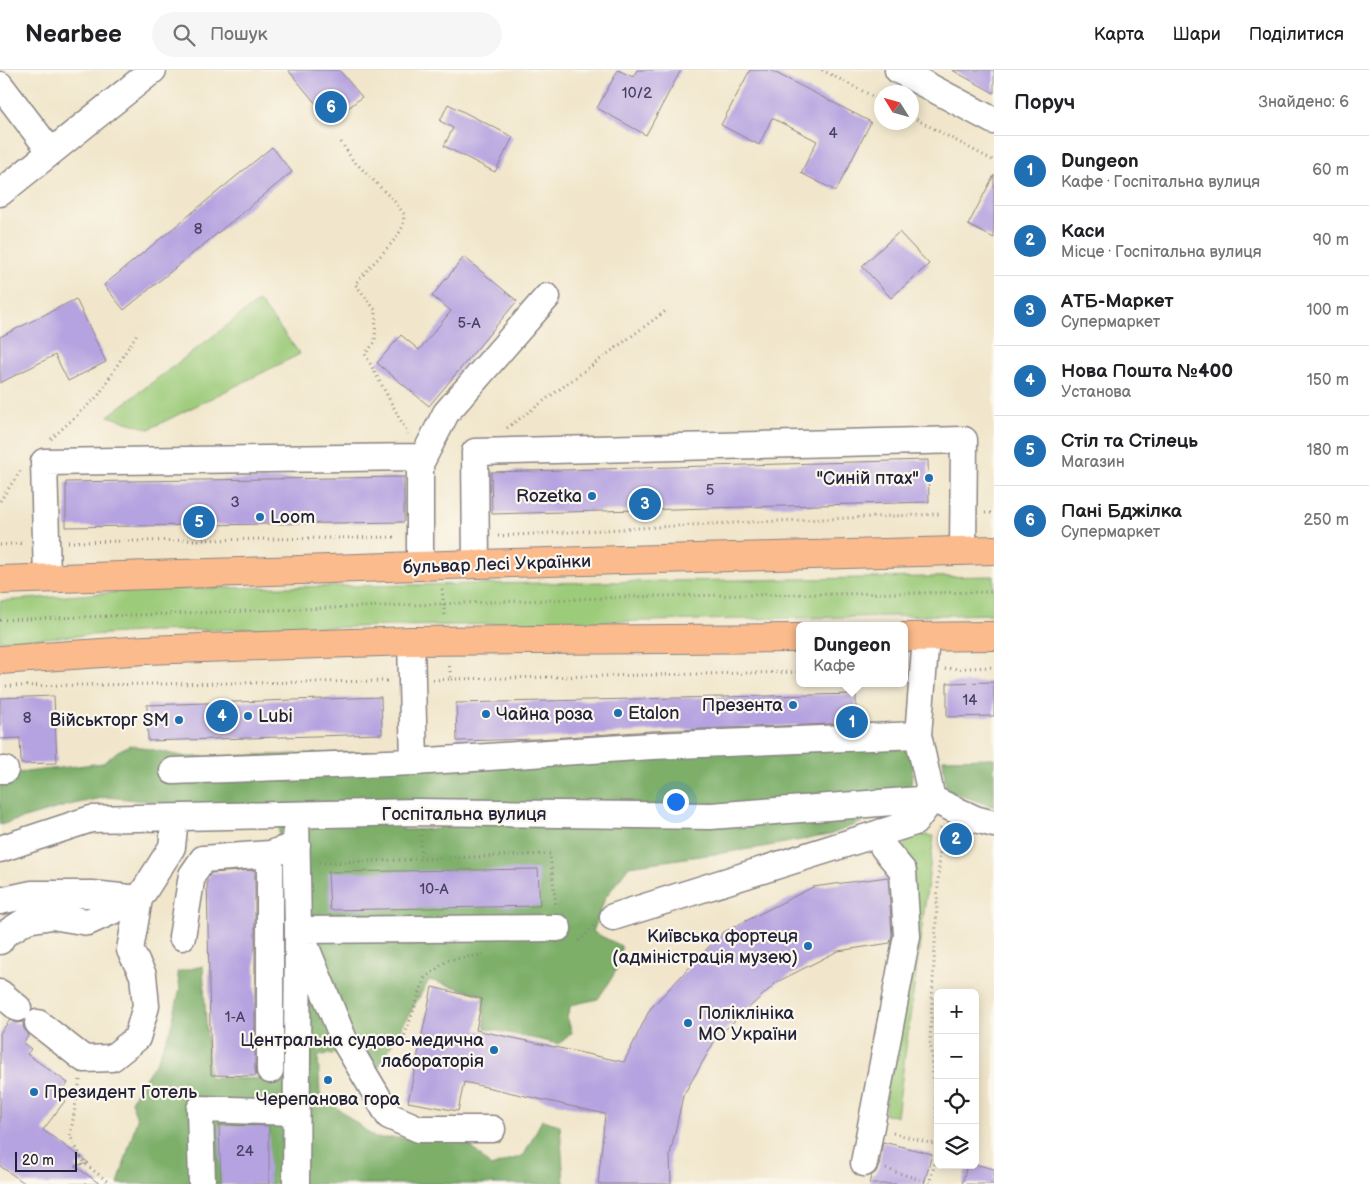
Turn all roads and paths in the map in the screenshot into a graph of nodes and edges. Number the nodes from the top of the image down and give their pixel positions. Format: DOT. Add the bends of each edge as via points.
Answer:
graph roads {
  1 [pos="153,70"];
  2 [pos="822,70"];
  3 [pos="910,73"];
  4 [pos="0,85"];
  5 [pos="874,98"];
  6 [pos="919,121"];
  7 [pos="994,121"];
  8 [pos="341,142"];
  9 [pos="51,152"];
  10 [pos="994,161"];
  11 [pos="0,193"];
  12 [pos="547,297"];
  13 [pos="667,310"];
  14 [pos="138,332"];
  15 [pos="507,428"];
  16 [pos="49,440"];
  17 [pos="420,460"];
  18 [pos="24,466"];
  19 [pos="0,501"];
  20 [pos="963,514"];
  21 [pos="420,537"];
  22 [pos="46,542"];
  23 [pos="0,545"];
  24 [pos="994,550"];
  25 [pos="476,551"];
  26 [pos="963,551"];
  27 [pos="420,566"];
  28 [pos="47,578"];
  29 [pos="0,580"];
  30 [pos="442,588"];
  31 [pos="994,592"];
  32 [pos="444,605"];
  33 [pos="0,620"];
  34 [pos="994,636"];
  35 [pos="915,637"];
  36 [pos="796,638"];
  37 [pos="411,642"];
  38 [pos="447,642"];
  39 [pos="0,660"];
  40 [pos="994,667"];
  41 [pos="923,670"];
  42 [pos="796,672"];
  43 [pos="451,679"];
  44 [pos="411,681"];
  45 [pos="0,686"];
  46 [pos="918,735"];
  47 [pos="414,762"];
  48 [pos="173,771"];
  49 [pos="932,799"];
  50 [pos="296,815"];
  51 [pos="175,818"];
  52 [pos="941,824"];
  53 [pos="994,824"];
  54 [pos="420,827"];
  55 [pos="882,832"];
  56 [pos="0,849"];
  57 [pos="270,854"];
  58 [pos="297,854"];
  59 [pos="422,859"];
  60 [pos="139,899"];
  61 [pos="0,901"];
  62 [pos="605,919"];
  63 [pos="298,930"];
  64 [pos="182,937"];
  65 [pos="566,937"];
  66 [pos="0,941"];
  67 [pos="493,953"];
  68 [pos="19,1008"];
  69 [pos="344,1040"];
  70 [pos="403,1040"];
  71 [pos="420,1044"];
  72 [pos="84,1058"];
  73 [pos="270,1070"];
  74 [pos="296,1112"];
  75 [pos="938,1124"];
  76 [pos="492,1129"];
  77 [pos="897,1134"];
  78 [pos="934,1144"];
  79 [pos="864,1163"];
  80 [pos="934,1166"];
  81 [pos="111,1184"];
  82 [pos="202,1184"];
  83 [pos="296,1184"];
  84 [pos="929,1184"];
  85 [pos="934,1184"];
  1 -- 9 [label="street"];
  2 -- 5 [label="path"];
  3 -- 7 [label="street"];
  4 -- 9 [label="street"];
  6 -- 10 [label="path"];
  8 -- 17 [label="path" via="352,159 404,214 403,226 397,237 355,284 376,311 375,342 365,354"];
  9 -- 11 [label="street"];
  12 -- 17 [label="street" via="446,413"];
  13 -- 15 [label="path"];
  14 -- 16 [label="path" via="98,396"];
  17 -- 21 [label="street"];
  17 -- 22 [label="street" via="44,462"];
  18 -- 19 [label="path"];
  20 -- 25 [label="path" via="709,524"];
  20 -- 25 [label="street" via="964,440 474,452"];
  20 -- 26 [label="street"];
  21 -- 22 [label="path"];
  21 -- 27 [label="street"];
  22 -- 23 [label="path"];
  22 -- 28 [label="street"];
  24 -- 26 [label="main road, бульвар Лесі Українки"];
  25 -- 26 [label="main road, бульвар Лесі Українки"];
  25 -- 27 [label="main road, бульвар Лесі Українки"];
  27 -- 28 [label="main road, бульвар Лесі Українки"];
  28 -- 29 [label="main road, бульвар Лесі Українки"];
  30 -- 32 [label="path"];
  31 -- 32 [label="path" via="657,596"];
  32 -- 33 [label="path"];
  32 -- 38 [label="path"];
  34 -- 35 [label="main road"];
  35 -- 41 [label="street"];
  36 -- 38 [label="main road"];
  37 -- 38 [label="main road"];
  37 -- 39 [label="main road" via="145,650"];
  37 -- 44 [label="street"];
  38 -- 43 [label="path"];
  40 -- 41 [label="path"];
  41 -- 46 [label="street"];
  42 -- 43 [label="path"];
  43 -- 44 [label="path"];
  44 -- 45 [label="path"];
  44 -- 47 [label="street"];
  46 -- 47 [label="street" via="652,746"];
  46 -- 49 [label="street"];
  47 -- 48 [label="street"];
  49 -- 50 [label="street, Госпітальна вулиця" via="711,816 417,812"];
  49 -- 53 [label="street"];
  49 -- 55 [label="street" via="914,822"];
  50 -- 51 [label="street, Госпітальна вулиця"];
  50 -- 58 [label="street"];
  51 -- 56 [label="street, Госпітальна вулиця" via="91,819"];
  51 -- 60 [label="street" via="172,847"];
  52 -- 75 [label="path" via="930,1040"];
  54 -- 59 [label="path"];
  55 -- 62 [label="street"];
  55 -- 79 [label="street" via="884,847 903,871 907,936"];
  57 -- 58 [label="street"];
  57 -- 64 [label="street" via="203,859 192,875"];
  57 -- 73 [label="street"];
  58 -- 59 [label="path"];
  58 -- 63 [label="street"];
  59 -- 65 [label="path" via="550,854"];
  60 -- 61 [label="street" via="92,894 32,894"];
  60 -- 66 [label="street" via="88,922 52,916 27,920 3,935"];
  60 -- 72 [label="street" via="130,950 143,975 146,1006 137,1038 112,1058"];
  62 -- 65 [label="path"];
  63 -- 65 [label="street"];
  63 -- 69 [label="street"];
  63 -- 74 [label="street"];
  67 -- 70 [label="path" via="448,960 425,978"];
  68 -- 72 [label="street"];
  69 -- 70 [label="path"];
  69 -- 76 [label="street" via="389,1116 419,1129"];
  70 -- 71 [label="path"];
  72 -- 81 [label="path" via="70,1136 85,1164"];
  74 -- 82 [label="street" via="200,1109"];
  74 -- 83 [label="street"];
  77 -- 78 [label="path"];
  79 -- 85 [label="path, bridge"];
  80 -- 84 [label="path"];
}
